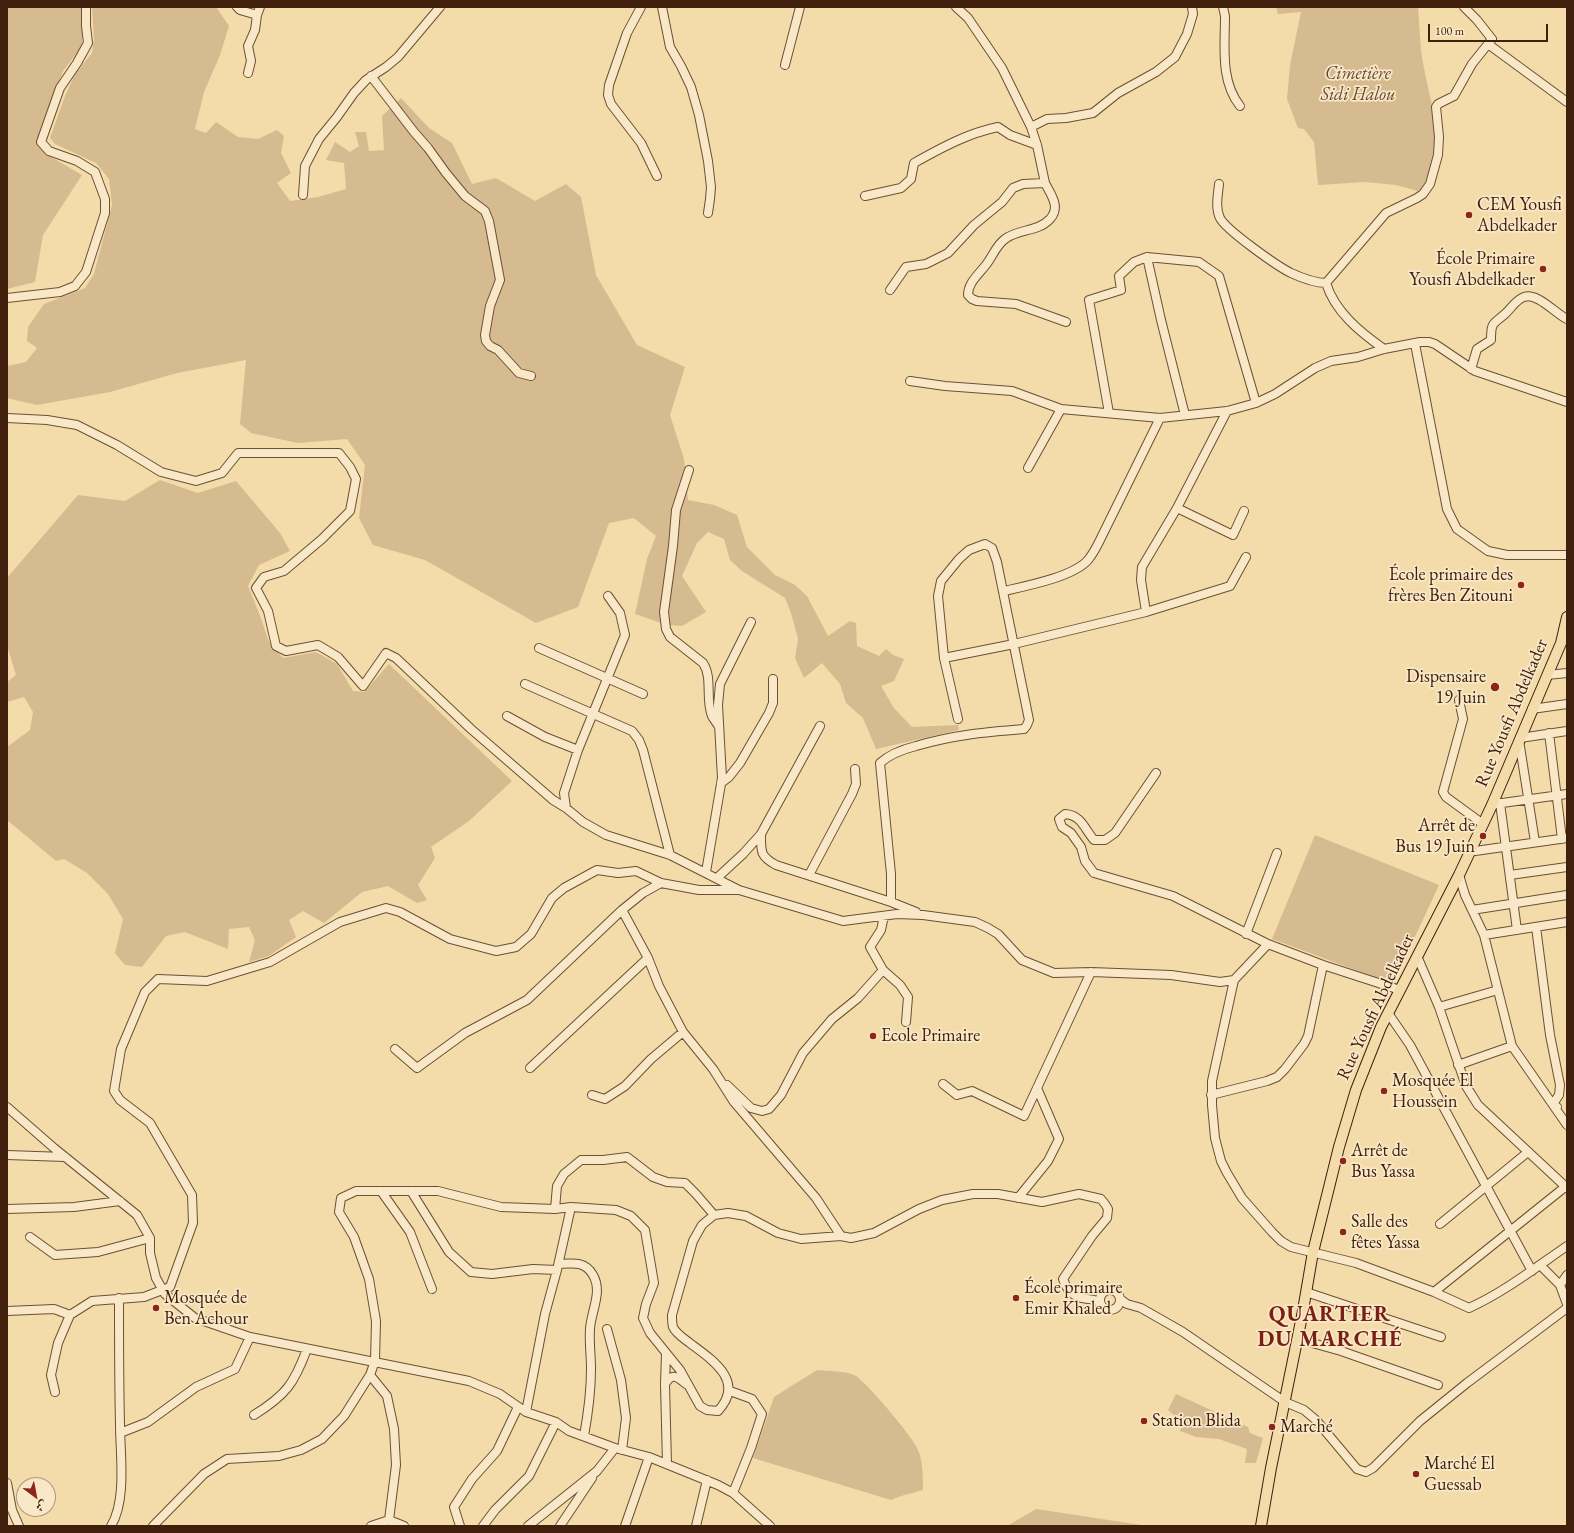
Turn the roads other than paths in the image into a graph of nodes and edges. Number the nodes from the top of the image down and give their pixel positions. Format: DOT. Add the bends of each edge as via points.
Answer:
graph roads {
  1 [pos="86,7"];
  2 [pos="237,7"];
  3 [pos="440,7"];
  4 [pos="641,7"];
  5 [pos="662,7"];
  6 [pos="800,7"];
  7 [pos="956,7"];
  8 [pos="1192,7"];
  9 [pos="1223,7"];
  10 [pos="1464,7"];
  11 [pos="259,11"];
  12 [pos="1488,44"];
  13 [pos="785,65"];
  14 [pos="248,73"];
  15 [pos="371,76"];
  16 [pos="1567,102"];
  17 [pos="1240,106"];
  18 [pos="1031,127"];
  19 [pos="1037,145"];
  20 [pos="657,176"];
  21 [pos="1045,183"];
  22 [pos="1219,184"];
  23 [pos="303,195"];
  24 [pos="865,196"];
  25 [pos="708,212"];
  26 [pos="1147,257"];
  27 [pos="1326,283"];
  28 [pos="890,290"];
  29 [pos="7,298"];
  30 [pos="1567,319"];
  31 [pos="1066,322"];
  32 [pos="1416,344"];
  33 [pos="1384,349"];
  34 [pos="1471,369"];
  35 [pos="531,376"];
  36 [pos="910,381"];
  37 [pos="1567,402"];
  38 [pos="1256,404"];
  39 [pos="1061,409"];
  40 [pos="1227,411"];
  41 [pos="1109,413"];
  42 [pos="1185,415"];
  43 [pos="7,418"];
  44 [pos="1160,418"];
  45 [pos="1028,468"];
  46 [pos="689,470"];
  47 [pos="1177,508"];
  48 [pos="1244,511"];
  49 [pos="1567,555"];
  50 [pos="1246,558"];
  51 [pos="1004,591"];
  52 [pos="608,596"];
  53 [pos="1146,612"];
  54 [pos="1567,617"];
  55 [pos="751,622"];
  56 [pos="1564,642"];
  57 [pos="1014,644"];
  58 [pos="539,648"];
  59 [pos="944,658"];
  60 [pos="1567,673"];
  61 [pos="1547,675"];
  62 [pos="607,678"];
  63 [pos="773,679"];
  64 [pos="525,684"];
  65 [pos="643,694"];
  66 [pos="1459,700"];
  67 [pos="1567,704"];
  68 [pos="1532,709"];
  69 [pos="592,715"];
  70 [pos="507,716"];
  71 [pos="958,719"];
  72 [pos="820,726"];
  73 [pos="719,727"];
  74 [pos="1567,731"];
  75 [pos="1549,734"];
  76 [pos="1520,739"];
  77 [pos="578,750"];
  78 [pos="855,769"];
  79 [pos="1156,773"];
  80 [pos="721,783"];
  81 [pos="1567,794"];
  82 [pos="1557,795"];
  83 [pos="1529,799"];
  84 [pos="1496,804"];
  85 [pos="566,808"];
  86 [pos="1483,824"];
  87 [pos="761,834"];
  88 [pos="1565,838"];
  89 [pos="1535,842"];
  90 [pos="1506,846"];
  91 [pos="1468,852"];
  92 [pos="1277,853"];
  93 [pos="670,855"];
  94 [pos="1567,867"];
  95 [pos="706,872"];
  96 [pos="809,875"];
  97 [pos="1458,875"];
  98 [pos="1510,876"];
  99 [pos="717,878"];
  100 [pos="661,883"];
  101 [pos="739,890"];
  102 [pos="1567,895"];
  103 [pos="891,902"];
  104 [pos="1513,902"];
  105 [pos="622,910"];
  106 [pos="1472,910"];
  107 [pos="923,915"];
  108 [pos="884,916"];
  109 [pos="1567,922"];
  110 [pos="1536,927"];
  111 [pos="1517,930"];
  112 [pos="1246,934"];
  113 [pos="1484,935"];
  114 [pos="1268,944"];
  115 [pos="1417,956"];
  116 [pos="648,958"];
  117 [pos="1323,965"];
  118 [pos="883,970"];
  119 [pos="1091,972"];
  120 [pos="1234,980"];
  121 [pos="1400,990"];
  122 [pos="1498,990"];
  123 [pos="1438,1007"];
  124 [pos="1388,1013"];
  125 [pos="906,1022"];
  126 [pos="683,1032"];
  127 [pos="1512,1046"];
  128 [pos="395,1049"];
  129 [pos="1458,1065"];
  130 [pos="530,1068"];
  131 [pos="717,1075"];
  132 [pos="943,1084"];
  133 [pos="1037,1088"];
  134 [pos="592,1095"];
  135 [pos="1211,1095"];
  136 [pos="1553,1104"];
  137 [pos="7,1107"];
  138 [pos="1567,1117"];
  139 [pos="1567,1125"];
  140 [pos="1528,1152"];
  141 [pos="7,1155"];
  142 [pos="65,1157"];
  143 [pos="1487,1187"];
  144 [pos="1566,1187"];
  145 [pos="381,1191"];
  146 [pos="411,1191"];
  147 [pos="1018,1198"];
  148 [pos="120,1202"];
  149 [pos="571,1207"];
  150 [pos="7,1209"];
  151 [pos="555,1209"];
  152 [pos="714,1215"];
  153 [pos="1440,1224"];
  154 [pos="1511,1231"];
  155 [pos="840,1236"];
  156 [pos="30,1237"];
  157 [pos="150,1238"];
  158 [pos="1567,1246"];
  159 [pos="1313,1252"];
  160 [pos="1540,1265"];
  161 [pos="558,1267"];
  162 [pos="1532,1271"];
  163 [pos="1567,1275"];
  164 [pos="1560,1285"];
  165 [pos="432,1289"];
  166 [pos="163,1290"];
  167 [pos="1306,1292"];
  168 [pos="1434,1292"];
  169 [pos="118,1298"];
  170 [pos="1100,1300"];
  171 [pos="1122,1303"];
  172 [pos="1567,1304"];
  173 [pos="1567,1308"];
  174 [pos="7,1311"];
  175 [pos="70,1315"];
  176 [pos="607,1329"];
  177 [pos="1441,1336"];
  178 [pos="250,1337"];
  179 [pos="1298,1338"];
  180 [pos="307,1349"];
  181 [pos="666,1354"];
  182 [pos="374,1362"];
  183 [pos="370,1375"];
  184 [pos="665,1384"];
  185 [pos="1438,1385"];
  186 [pos="690,1387"];
  187 [pos="730,1391"];
  188 [pos="55,1392"];
  189 [pos="1285,1402"];
  190 [pos="518,1406"];
  191 [pos="526,1412"];
  192 [pos="254,1415"];
  193 [pos="556,1422"];
  194 [pos="120,1432"];
  195 [pos="584,1436"];
  196 [pos="619,1449"];
  197 [pos="649,1456"];
  198 [pos="667,1464"];
  199 [pos="597,1471"];
  200 [pos="708,1480"];
  201 [pos="7,1483"];
  202 [pos="733,1493"];
  203 [pos="392,1523"];
  204 [pos="20,1526"];
  205 [pos="111,1526"];
  206 [pos="153,1526"];
  207 [pos="371,1526"];
  208 [pos="404,1526"];
  209 [pos="460,1526"];
  210 [pos="483,1526"];
  211 [pos="528,1526"];
  212 [pos="560,1526"];
  213 [pos="625,1526"];
  214 [pos="696,1526"];
  215 [pos="770,1526"];
  216 [pos="1261,1526"];
  1 -- 29 [label="street" via="88,43 60,88 41,142 49,151 76,161 95,172 105,199 105,213 86,272 75,286 60,292"];
  2 -- 11 [label="street" via="240,10"];
  3 -- 15 [label="street" via="398,57"];
  4 -- 20 [label="street" via="627,33 608,95 611,104 641,143"];
  5 -- 25 [label="street" via="670,47 691,87 699,115 711,187"];
  6 -- 13 [label="street"];
  7 -- 18 [label="street" via="968,18 1002,68"];
  8 -- 18 [label="street" via="1193,14 1188,34 1175,57 1156,72 1118,93 1093,113 1047,119"];
  9 -- 17 [label="street" via="1225,70 1228,84"];
  10 -- 12 [label="street" via="1492,38"];
  11 -- 14 [label="street" via="248,46 251,62"];
  12 -- 16 [label="street"];
  12 -- 27 [label="street" via="1472,64 1454,96 1436,107 1440,137 1430,184 1423,194 1413,201 1386,213"];
  15 -- 23 [label="street" via="354,93 312,150 305,166"];
  15 -- 35 [label="street" via="465,196 485,211 500,280 489,312 486,341 519,373"];
  18 -- 19 [label="street"];
  19 -- 21 [label="street"];
  19 -- 24 [label="street" via="1010,135 998,127 980,131 914,163 911,179 901,188"];
  21 -- 28 [label="street" via="1023,184 1013,188 1002,202 974,225 948,253 926,264 906,267"];
  21 -- 31 [label="street" via="1054,200 1054,214 1046,223 1004,239 973,281 968,289 968,295 977,301 1016,304"];
  22 -- 27 [label="street" via="1217,205 1220,218 1232,232 1290,272 1316,283"];
  26 -- 38 [label="street" via="1199,262 1219,276"];
  26 -- 41 [label="street" via="1134,262 1119,276 1120,290 1089,300"];
  26 -- 42 [label="street"];
  27 -- 33 [label="street" via="1329,293 1341,311 1361,333"];
  30 -- 34 [label="street" via="1539,299 1525,296 1493,324 1490,340 1477,349"];
  32 -- 33 [label="street"];
  32 -- 34 [label="street" via="1435,344"];
  32 -- 49 [label="street" via="1447,509 1457,529 1488,551 1507,554"];
  33 -- 38 [label="street" via="1326,363"];
  34 -- 37 [label="street"];
  36 -- 39 [label="street" via="1012,391"];
  38 -- 40 [label="street"];
  39 -- 41 [label="street"];
  39 -- 45 [label="street"];
  40 -- 42 [label="street"];
  40 -- 47 [label="street"];
  41 -- 44 [label="street"];
  42 -- 44 [label="street"];
  43 -- 85 [label="street" via="77,425 117,445 161,472 196,481 222,473 238,453 339,453 356,479 350,511 284,571 264,578 256,588 268,611 276,646 286,651 318,645 338,657 363,686 386,653 396,658 471,729 553,800"];
  44 -- 51 [label="street" via="1100,542 1088,560 1080,567 1048,581"];
  46 -- 73 [label="street" via="676,510 664,612 666,629 670,637 707,669 709,702 712,716"];
  47 -- 48 [label="street" via="1233,536"];
  47 -- 53 [label="street" via="1142,567 1141,580"];
  50 -- 53 [label="street" via="1230,586"];
  51 -- 57 [label="street"];
  51 -- 59 [label="street" via="992,548 984,544 969,550 959,559 941,581 938,596"];
  52 -- 62 [label="street" via="620,613 624,635"];
  53 -- 57 [label="street"];
  54 -- 56 [label="main road, Rue Yousfi Abdelkader"];
  55 -- 73 [label="street" via="720,684"];
  56 -- 61 [label="main road, Rue Yousfi Abdelkader"];
  57 -- 59 [label="street"];
  57 -- 103 [label="street" via="1029,720 1024,729 947,737 906,749 880,763 891,874"];
  58 -- 62 [label="street"];
  59 -- 71 [label="street"];
  60 -- 61 [label="street"];
  61 -- 68 [label="main road, Rue Yousfi Abdelkader"];
  62 -- 65 [label="street"];
  62 -- 69 [label="street"];
  63 -- 80 [label="street" via="769,712 740,763"];
  64 -- 69 [label="street"];
  66 -- 86 [label="street" via="1463,718 1443,792 1446,797"];
  67 -- 68 [label="street"];
  68 -- 76 [label="main road, Rue Yousfi Abdelkader"];
  69 -- 77 [label="street"];
  69 -- 93 [label="street" via="632,731 639,740"];
  70 -- 77 [label="street" via="545,737"];
  72 -- 87 [label="street"];
  73 -- 80 [label="street"];
  74 -- 75 [label="street"];
  75 -- 76 [label="street"];
  75 -- 82 [label="street"];
  76 -- 83 [label="street"];
  76 -- 84 [label="main road, Rue Yousfi Abdelkader"];
  77 -- 85 [label="street" via="564,793"];
  78 -- 96 [label="street" via="856,784 852,794"];
  79 -- 112 [label="street" via="1115,833 1105,840 1094,840 1072,814 1064,814 1059,820 1062,827 1071,833 1081,847 1085,861 1094,873 1173,896"];
  80 -- 95 [label="street"];
  81 -- 82 [label="street"];
  82 -- 83 [label="street"];
  82 -- 88 [label="street"];
  83 -- 84 [label="street"];
  83 -- 89 [label="street"];
  84 -- 86 [label="main road, Rue Yousfi Abdelkader"];
  84 -- 90 [label="street"];
  85 -- 93 [label="street" via="583,822 606,835"];
  86 -- 91 [label="main road, Rue Yousfi Abdelkader"];
  87 -- 96 [label="street" via="762,854 767,859 776,865"];
  87 -- 99 [label="street" via="744,854"];
  88 -- 89 [label="street"];
  89 -- 90 [label="street"];
  90 -- 91 [label="street"];
  90 -- 98 [label="street"];
  91 -- 97 [label="main road, Rue Yousfi Abdelkader"];
  92 -- 112 [label="street"];
  93 -- 95 [label="street"];
  94 -- 98 [label="street"];
  95 -- 99 [label="street"];
  96 -- 103 [label="street"];
  97 -- 106 [label="street"];
  97 -- 115 [label="main road, Rue Yousfi Abdelkader"];
  98 -- 104 [label="street"];
  99 -- 101 [label="street"];
  100 -- 101 [label="street" via="699,890"];
  100 -- 105 [label="street" via="643,893"];
  100 -- 166 [label="street" via="636,871 618,873 597,870 564,888 552,898 531,934 516,947 496,951 450,939 400,912 386,908 340,922 270,962 207,981 158,979 145,992 121,1049 114,1091 120,1100 150,1123 192,1194 193,1223 170,1286"];
  101 -- 108 [label="street" via="843,921"];
  102 -- 104 [label="street"];
  103 -- 107 [label="street"];
  104 -- 106 [label="street"];
  104 -- 111 [label="street"];
  105 -- 116 [label="street"];
  105 -- 128 [label="street" via="527,1000 465,1033 417,1068"];
  106 -- 113 [label="street"];
  107 -- 108 [label="street"];
  107 -- 119 [label="street" via="975,922 998,934 1022,960 1042,968 1054,972"];
  108 -- 118 [label="street" via="881,930 870,947"];
  109 -- 110 [label="street"];
  110 -- 111 [label="street"];
  110 -- 136 [label="street" via="1550,1035 1560,1085 1559,1095"];
  111 -- 113 [label="street"];
  112 -- 114 [label="street"];
  113 -- 122 [label="street"];
  114 -- 117 [label="street"];
  114 -- 120 [label="street"];
  115 -- 121 [label="main road, Rue Yousfi Abdelkader"];
  115 -- 123 [label="street"];
  116 -- 126 [label="street" via="659,986"];
  116 -- 130 [label="street"];
  117 -- 121 [label="street"];
  117 -- 135 [label="street" via="1308,1036 1285,1069 1267,1081"];
  118 -- 125 [label="street" via="900,985 908,998"];
  118 -- 131 [label="street" via="858,998 832,1019 803,1053 781,1095 769,1109 762,1112 751,1108"];
  119 -- 120 [label="street" via="1171,975 1220,982"];
  119 -- 133 [label="street"];
  120 -- 135 [label="street"];
  121 -- 124 [label="main road, Rue Yousfi Abdelkader"];
  122 -- 123 [label="street"];
  122 -- 127 [label="street"];
  123 -- 129 [label="street"];
  124 -- 143 [label="street" via="1410,1045"];
  124 -- 159 [label="main road, Rue Yousfi Abdelkader" via="1356,1090"];
  126 -- 131 [label="street"];
  126 -- 134 [label="street" via="625,1086 605,1099"];
  127 -- 129 [label="street"];
  127 -- 136 [label="street"];
  129 -- 140 [label="street" via="1466,1086 1478,1105"];
  131 -- 155 [label="street" via="734,1102 816,1198"];
  132 -- 133 [label="street" via="956,1095 972,1091 1024,1116"];
  133 -- 147 [label="street" via="1059,1139 1048,1161"];
  135 -- 159 [label="street" via="1219,1153 1242,1198 1281,1241 1291,1247"];
  136 -- 138 [label="street"];
  136 -- 139 [label="street"];
  137 -- 142 [label="street"];
  140 -- 143 [label="street"];
  140 -- 144 [label="street"];
  141 -- 142 [label="street"];
  142 -- 148 [label="street"];
  143 -- 153 [label="street"];
  143 -- 154 [label="street"];
  144 -- 154 [label="street"];
  145 -- 146 [label="street"];
  145 -- 165 [label="street" via="410,1232"];
  145 -- 182 [label="street" via="356,1191 341,1198 339,1212 354,1237 369,1278 376,1321"];
  146 -- 151 [label="street" via="438,1191 501,1207"];
  146 -- 161 [label="street" via="448,1252 471,1272 492,1274"];
  147 -- 155 [label="street" via="998,1194 973,1194 942,1200 874,1233 851,1238"];
  147 -- 170 [label="street" via="1042,1202 1078,1194 1101,1199 1108,1209 1108,1218 1092,1236 1063,1279 1066,1288 1081,1298"];
  148 -- 150 [label="street" via="74,1207"];
  148 -- 157 [label="street" via="137,1215"];
  149 -- 151 [label="street"];
  149 -- 161 [label="street"];
  149 -- 181 [label="street" via="616,1210 631,1216 645,1230 654,1283 643,1318 650,1333"];
  151 -- 152 [label="street" via="557,1186 564,1174 582,1160 627,1157 653,1177 667,1182 685,1183"];
  152 -- 155 [label="street" via="728,1213 746,1216 778,1233 801,1239"];
  152 -- 187 [label="street" via="702,1225 693,1241 672,1314 672,1326 723,1372"];
  154 -- 162 [label="street"];
  154 -- 168 [label="street"];
  156 -- 157 [label="street" via="55,1255 98,1252"];
  157 -- 166 [label="street" via="150,1253 156,1278"];
  158 -- 160 [label="street"];
  159 -- 167 [label="main road, Rue Yousfi Abdelkader"];
  159 -- 168 [label="street" via="1356,1263"];
  160 -- 162 [label="street"];
  160 -- 164 [label="street"];
  161 -- 191 [label="street" via="545,1314"];
  161 -- 195 [label="street" via="585,1264 597,1283 590,1328 591,1369"];
  162 -- 168 [label="street" via="1469,1308"];
  163 -- 164 [label="street"];
  164 -- 172 [label="street"];
  166 -- 169 [label="street" via="144,1297"];
  166 -- 178 [label="street" via="195,1318"];
  167 -- 177 [label="street"];
  167 -- 179 [label="main road, Rue Yousfi Abdelkader"];
  169 -- 175 [label="street" via="92,1301"];
  169 -- 194 [label="street"];
  170 -- 171 [label="street" via="1104,1309 1110,1311"];
  170 -- 171 [label="street" via="1105,1291 1111,1290 1117,1293"];
  171 -- 189 [label="street" via="1141,1308 1183,1332"];
  173 -- 189 [label="street" via="1420,1421 1366,1472 1357,1469 1316,1420 1304,1410"];
  174 -- 175 [label="street" via="54,1309"];
  175 -- 188 [label="street" via="58,1343 51,1375"];
  176 -- 196 [label="street" via="621,1380 626,1418"];
  178 -- 180 [label="street"];
  178 -- 194 [label="street" via="235,1369 196,1387 148,1422"];
  179 -- 185 [label="street"];
  179 -- 189 [label="main road, Rue Yousfi Abdelkader"];
  180 -- 182 [label="street"];
  180 -- 192 [label="street" via="298,1374 290,1386 273,1403"];
  181 -- 184 [label="street"];
  181 -- 186 [label="street"];
  182 -- 183 [label="street"];
  182 -- 190 [label="street" via="469,1381 500,1394"];
  183 -- 203 [label="street" via="387,1396 394,1429 396,1465"];
  183 -- 206 [label="street" via="344,1416 322,1439 301,1450 279,1456 227,1458 204,1474"];
  184 -- 186 [label="street" via="672,1377 678,1378"];
  184 -- 198 [label="street"];
  186 -- 187 [label="street" via="700,1406 707,1410 718,1411"];
  187 -- 202 [label="street" via="752,1399 762,1414"];
  189 -- 216 [label="main road, Rue Yousfi Abdelkader"];
  190 -- 191 [label="street"];
  190 -- 209 [label="street" via="498,1451 472,1479 454,1507"];
  191 -- 193 [label="street"];
  193 -- 195 [label="street"];
  193 -- 210 [label="street" via="529,1476 495,1510"];
  194 -- 205 [label="street" via="122,1476 116,1517"];
  195 -- 196 [label="street"];
  196 -- 197 [label="street"];
  196 -- 199 [label="street"];
  197 -- 198 [label="street"];
  197 -- 213 [label="street"];
  198 -- 200 [label="street"];
  199 -- 211 [label="street"];
  199 -- 212 [label="street"];
  200 -- 202 [label="street"];
  200 -- 214 [label="street"];
  201 -- 204 [label="street" via="12,1510"];
  202 -- 215 [label="street"];
  203 -- 207 [label="street"];
  203 -- 208 [label="street"];
}
